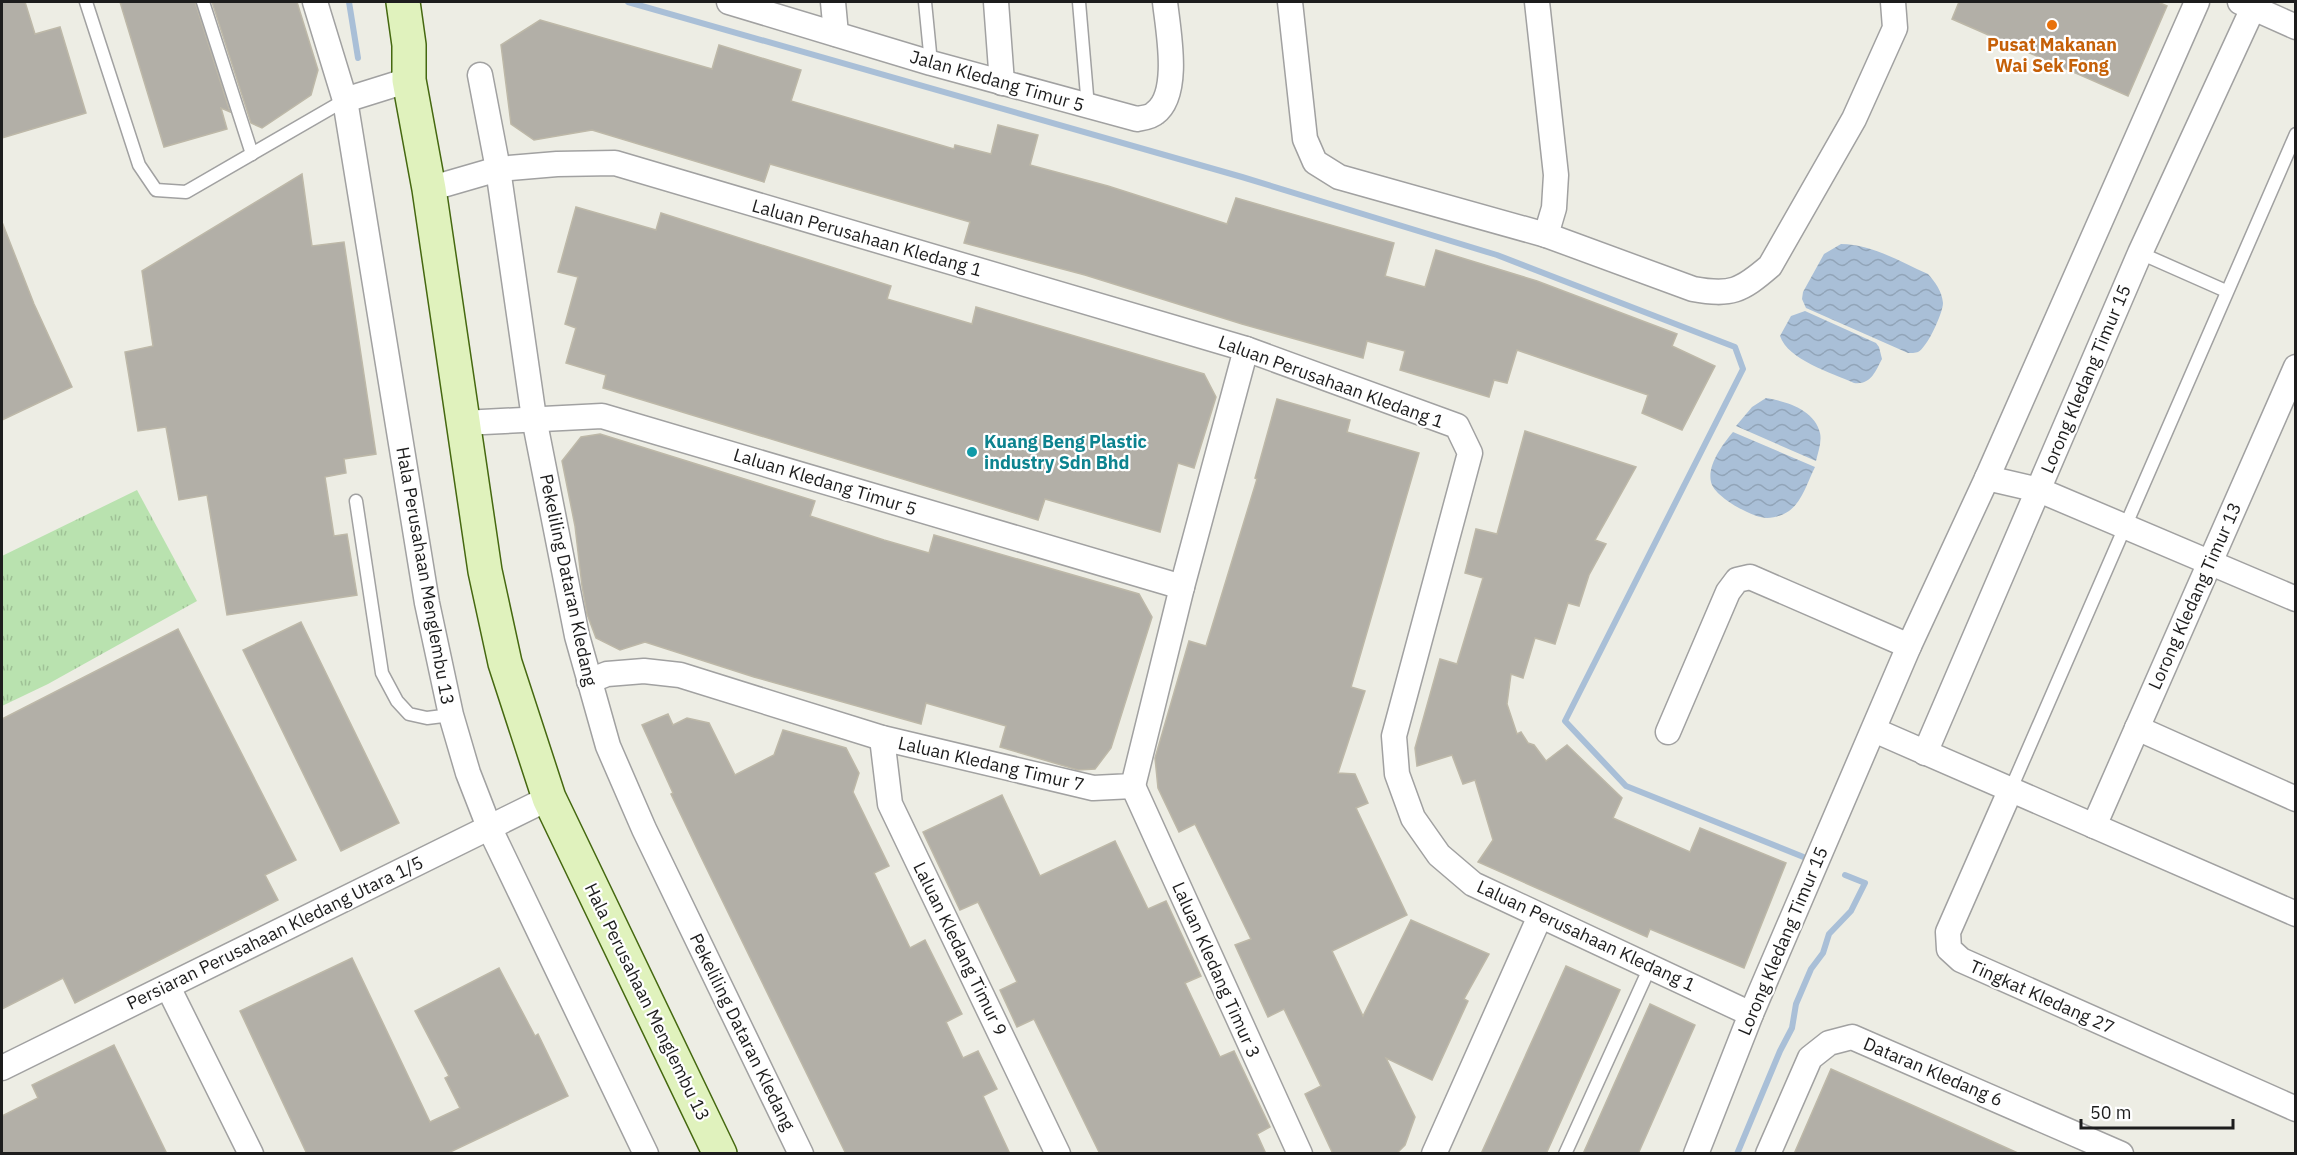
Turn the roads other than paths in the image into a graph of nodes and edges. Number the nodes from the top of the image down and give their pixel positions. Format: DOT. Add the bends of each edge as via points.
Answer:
graph roads {
  1 [pos="86,2"];
  2 [pos="203,2"];
  3 [pos="315,2"];
  4 [pos="386,2"];
  5 [pos="403,2"];
  6 [pos="729,2"];
  7 [pos="833,2"];
  8 [pos="925,2"];
  9 [pos="996,2"];
  10 [pos="1079,2"];
  11 [pos="1165,2"];
  12 [pos="1290,2"];
  13 [pos="1537,2"];
  14 [pos="1893,2"];
  15 [pos="2197,2"];
  16 [pos="2245,5"];
  17 [pos="755,6"];
  18 [pos="2295,27"];
  19 [pos="837,34"];
  20 [pos="931,63"];
  21 [pos="480,75"];
  22 [pos="409,80"];
  23 [pos="1002,83"];
  24 [pos="345,100"];
  25 [pos="1088,107"];
  26 [pos="2295,134"];
  27 [pos="252,154"];
  28 [pos="498,169"];
  29 [pos="429,189"];
  30 [pos="1546,235"];
  31 [pos="2140,253"];
  32 [pos="2226,291"];
  33 [pos="1246,349"];
  34 [pos="2295,367"];
  35 [pos="534,418"];
  36 [pos="463,423"];
  37 [pos="1987,478"];
  38 [pos="2039,490"];
  39 [pos="356,501"];
  40 [pos="2125,526"];
  41 [pos="2210,563"];
  42 [pos="1182,587"];
  43 [pos="2295,599"];
  44 [pos="1909,646"];
  45 [pos="589,681"];
  46 [pos="451,715"];
  47 [pos="2137,728"];
  48 [pos="1874,730"];
  49 [pos="1668,732"];
  50 [pos="882,738"];
  51 [pos="1925,753"];
  52 [pos="1133,786"];
  53 [pos="2010,790"];
  54 [pos="549,798"];
  55 [pos="2295,800"];
  56 [pos="2094,826"];
  57 [pos="489,827"];
  58 [pos="2295,914"];
  59 [pos="1540,916"];
  60 [pos="1650,967"];
  61 [pos="168,987"];
  62 [pos="1751,1014"];
  63 [pos="2,1068"];
  64 [pos="2295,1109"];
  65 [pos="251,1154"];
  66 [pos="646,1154"];
  67 [pos="720,1154"];
  68 [pos="801,1154"];
  69 [pos="1058,1154"];
  70 [pos="1300,1154"];
  71 [pos="1434,1154"];
  72 [pos="1565,1154"];
  73 [pos="1696,1154"];
  74 [pos="1768,1154"];
  75 [pos="2121,1154"];
  1 -- 27 [label="lane" via="139,165 156,190 186,192"];
  2 -- 27 [label="lane"];
  3 -- 24 [label="street, Hala Perusahaan Menglembu 13"];
  4 -- 22 [label="street, Hala Perusahaan Menglembu 13" via="393,44"];
  5 -- 22 [label="street, Hala Perusahaan Menglembu 13"];
  6 -- 17 [label="street, Jalan Kledang Timur 5"];
  7 -- 19 [label="street"];
  8 -- 20 [label="lane"];
  9 -- 23 [label="street"];
  10 -- 25 [label="lane"];
  11 -- 25 [label="street, Jalan Kledang Timur 5" via="1172,70 1166,97 1155,113 1137,120"];
  12 -- 30 [label="street" via="1305,139 1315,162 1338,177"];
  13 -- 30 [label="street" via="1556,175 1554,208"];
  14 -- 30 [label="street" via="1895,28 1854,119 1770,266 1754,279 1735,291 1693,289"];
  15 -- 37 [label="street, Lorong Kledang Timur 15"];
  16 -- 18 [label="street"];
  16 -- 31 [label="street, Lorong Kledang Timur 15"];
  17 -- 19 [label="street, Jalan Kledang Timur 5"];
  19 -- 20 [label="street, Jalan Kledang Timur 5"];
  20 -- 23 [label="street, Jalan Kledang Timur 5"];
  21 -- 28 [label="street, Pekeliling Dataran Kledang"];
  22 -- 24 [label="street"];
  22 -- 29 [label="street, Hala Perusahaan Menglembu 13"];
  23 -- 25 [label="street, Jalan Kledang Timur 5"];
  24 -- 27 [label="lane"];
  24 -- 46 [label="street, Hala Perusahaan Menglembu 13" via="427,603"];
  26 -- 32 [label="lane"];
  28 -- 29 [label="street, Laluan Perusahaan Kledang 1"];
  28 -- 33 [label="street, Laluan Perusahaan Kledang 1" via="615,164"];
  28 -- 35 [label="street, Pekeliling Dataran Kledang"];
  29 -- 36 [label="street, Hala Perusahaan Menglembu 13"];
  31 -- 32 [label="lane"];
  31 -- 38 [label="street, Lorong Kledang Timur 15"];
  32 -- 40 [label="lane"];
  33 -- 42 [label="street"];
  33 -- 59 [label="street, Laluan Perusahaan Kledang 1" via="1457,426 1470,453 1394,736 1397,774 1413,818 1439,855 1473,884"];
  34 -- 41 [label="street, Lorong Kledang Timur 13"];
  35 -- 36 [label="street, Laluan Kledang Timur 5"];
  35 -- 42 [label="street, Laluan Kledang Timur 5" via="602,416"];
  35 -- 45 [label="street, Pekeliling Dataran Kledang"];
  36 -- 54 [label="street, Hala Perusahaan Menglembu 13" via="485,571 506,663"];
  37 -- 38 [label="street"];
  37 -- 44 [label="street, Lorong Kledang Timur 15"];
  38 -- 40 [label="street"];
  38 -- 51 [label="street, Lorong Kledang Timur 15"];
  39 -- 46 [label="lane" via="382,673 409,714 427,718"];
  40 -- 41 [label="street"];
  40 -- 53 [label="lane"];
  41 -- 43 [label="street"];
  41 -- 47 [label="street, Lorong Kledang Timur 13"];
  42 -- 52 [label="street"];
  44 -- 48 [label="street, Lorong Kledang Timur 15"];
  44 -- 49 [label="street" via="1750,577 1737,580 1728,592"];
  45 -- 50 [label="street, Laluan Kledang Timur 7" via="607,674 644,671 680,675"];
  45 -- 68 [label="street, Pekeliling Dataran Kledang" via="624,785"];
  46 -- 57 [label="street, Hala Perusahaan Menglembu 13"];
  47 -- 55 [label="street"];
  47 -- 56 [label="street, Lorong Kledang Timur 13"];
  48 -- 51 [label="street"];
  48 -- 62 [label="street, Lorong Kledang Timur 15"];
  50 -- 52 [label="street, Laluan Kledang Timur 7" via="1093,788"];
  50 -- 69 [label="street, Laluan Kledang Timur 9" via="890,804"];
  51 -- 53 [label="street"];
  52 -- 70 [label="street, Laluan Kledang Timur 3"];
  53 -- 56 [label="street"];
  53 -- 64 [label="street, Tingkat Kledang 27" via="1948,932 1949,949 1961,960"];
  54 -- 57 [label="street, Persiaran Perusahaan Kledang Utara 1/5"];
  54 -- 67 [label="street, Hala Perusahaan Menglembu 13"];
  56 -- 58 [label="street"];
  57 -- 61 [label="street, Persiaran Perusahaan Kledang Utara 1/5"];
  57 -- 66 [label="street, Hala Perusahaan Menglembu 13"];
  59 -- 60 [label="street, Laluan Perusahaan Kledang 1"];
  59 -- 71 [label="street"];
  60 -- 62 [label="street, Laluan Perusahaan Kledang 1"];
  60 -- 72 [label="lane"];
  61 -- 63 [label="street, Persiaran Perusahaan Kledang Utara 1/5"];
  61 -- 65 [label="street"];
  62 -- 73 [label="street, Lorong Kledang Timur 15"];
  74 -- 75 [label="street, Dataran Kledang 6" via="1810,1058 1829,1043 1852,1037"];
}
